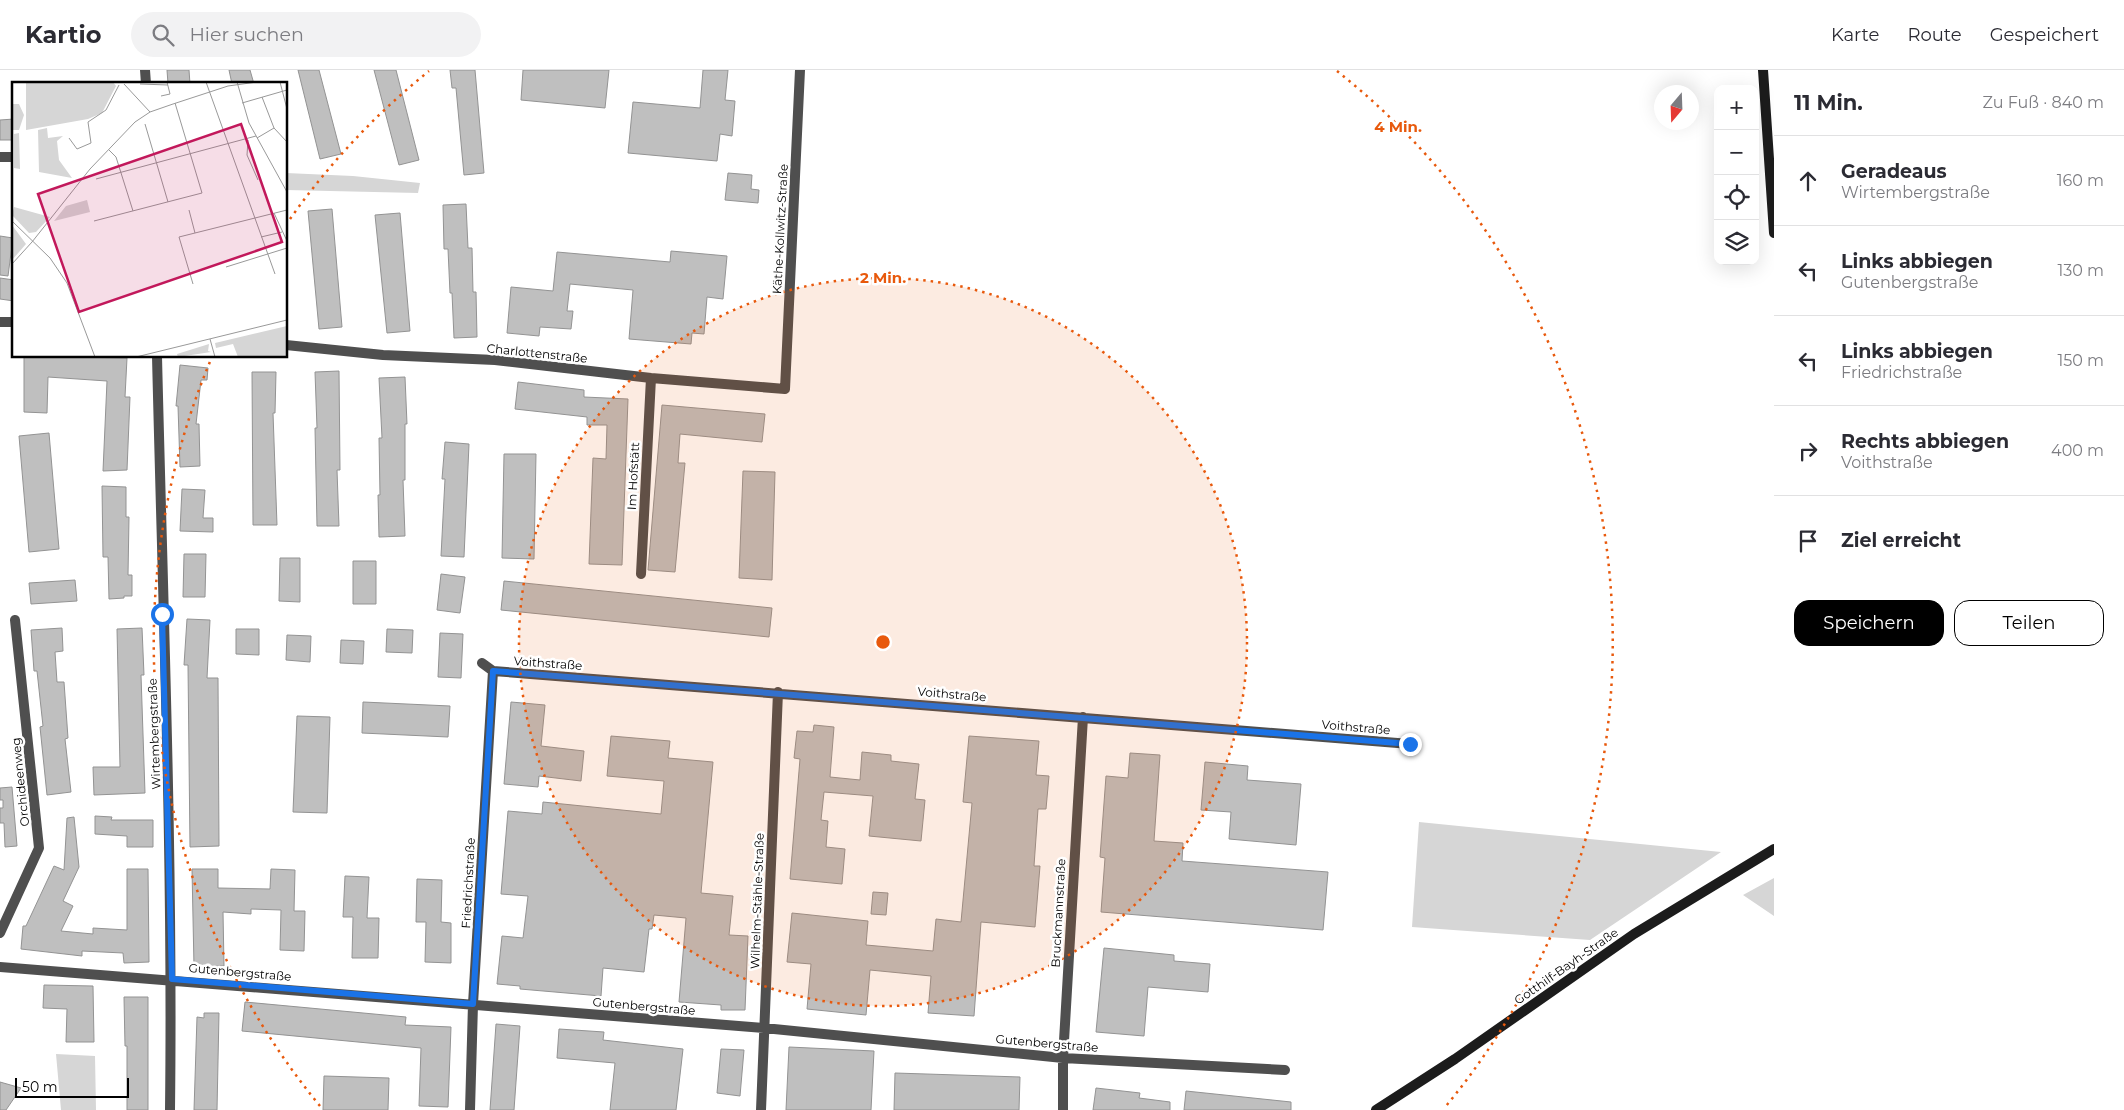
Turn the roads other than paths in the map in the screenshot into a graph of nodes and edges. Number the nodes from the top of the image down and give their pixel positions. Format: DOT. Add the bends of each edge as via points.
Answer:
graph roads {
  1 [pos="800,70"];
  2 [pos="1763,70"];
  3 [pos="1774,233"];
  4 [pos="288,345"];
  5 [pos="157,358"];
  6 [pos="651,378"];
  7 [pos="785,389"];
  8 [pos="641,574"];
  9 [pos="15,620"];
  10 [pos="482,663"];
  11 [pos="493,671"];
  12 [pos="778,692"];
  13 [pos="1083,718"];
  14 [pos="1410,744"];
  15 [pos="1774,849"];
  16 [pos="0,933"];
  17 [pos="0,967"];
  18 [pos="172,979"];
  19 [pos="473,1004"];
  20 [pos="764,1028"];
  21 [pos="1063,1058"];
  22 [pos="1285,1070"];
  23 [pos="170,1110"];
  24 [pos="470,1110"];
  25 [pos="761,1110"];
  26 [pos="1063,1110"];
  27 [pos="1376,1110"];
  1 -- 7 [label="street, Käthe-Kollwitz-Straße"];
  2 -- 3 [label="street"];
  4 -- 6 [label="street, Charlottenstraße" via="383,355 495,360"];
  5 -- 18 [label="street, Wirtembergstraße"];
  6 -- 7 [label="street, Charlottenstraße"];
  6 -- 8 [label="street, Im Hofstätt"];
  9 -- 16 [label="street, Orchideenweg" via="39,848"];
  10 -- 11 [label="street"];
  11 -- 12 [label="street, Voithstraße"];
  11 -- 19 [label="street, Friedrichstraße"];
  12 -- 13 [label="street, Voithstraße"];
  12 -- 20 [label="street, Wilhelm-Stähle-Straße"];
  13 -- 14 [label="street, Voithstraße"];
  13 -- 21 [label="street, Bruckmannstraße"];
  15 -- 27 [label="street, Gotthilf-Bayh-Straße" via="1634,934"];
  17 -- 18 [label="street, Gutenbergstraße"];
  18 -- 19 [label="street, Gutenbergstraße"];
  18 -- 23 [label="street, Wirtembergstraße"];
  19 -- 20 [label="street, Gutenbergstraße"];
  19 -- 24 [label="street, Friedrichstraße"];
  20 -- 21 [label="street, Gutenbergstraße"];
  20 -- 25 [label="street, Wilhelm-Stähle-Straße"];
  21 -- 22 [label="street, Gutenbergstraße"];
  21 -- 26 [label="street, Bruckmannstraße"];
}
